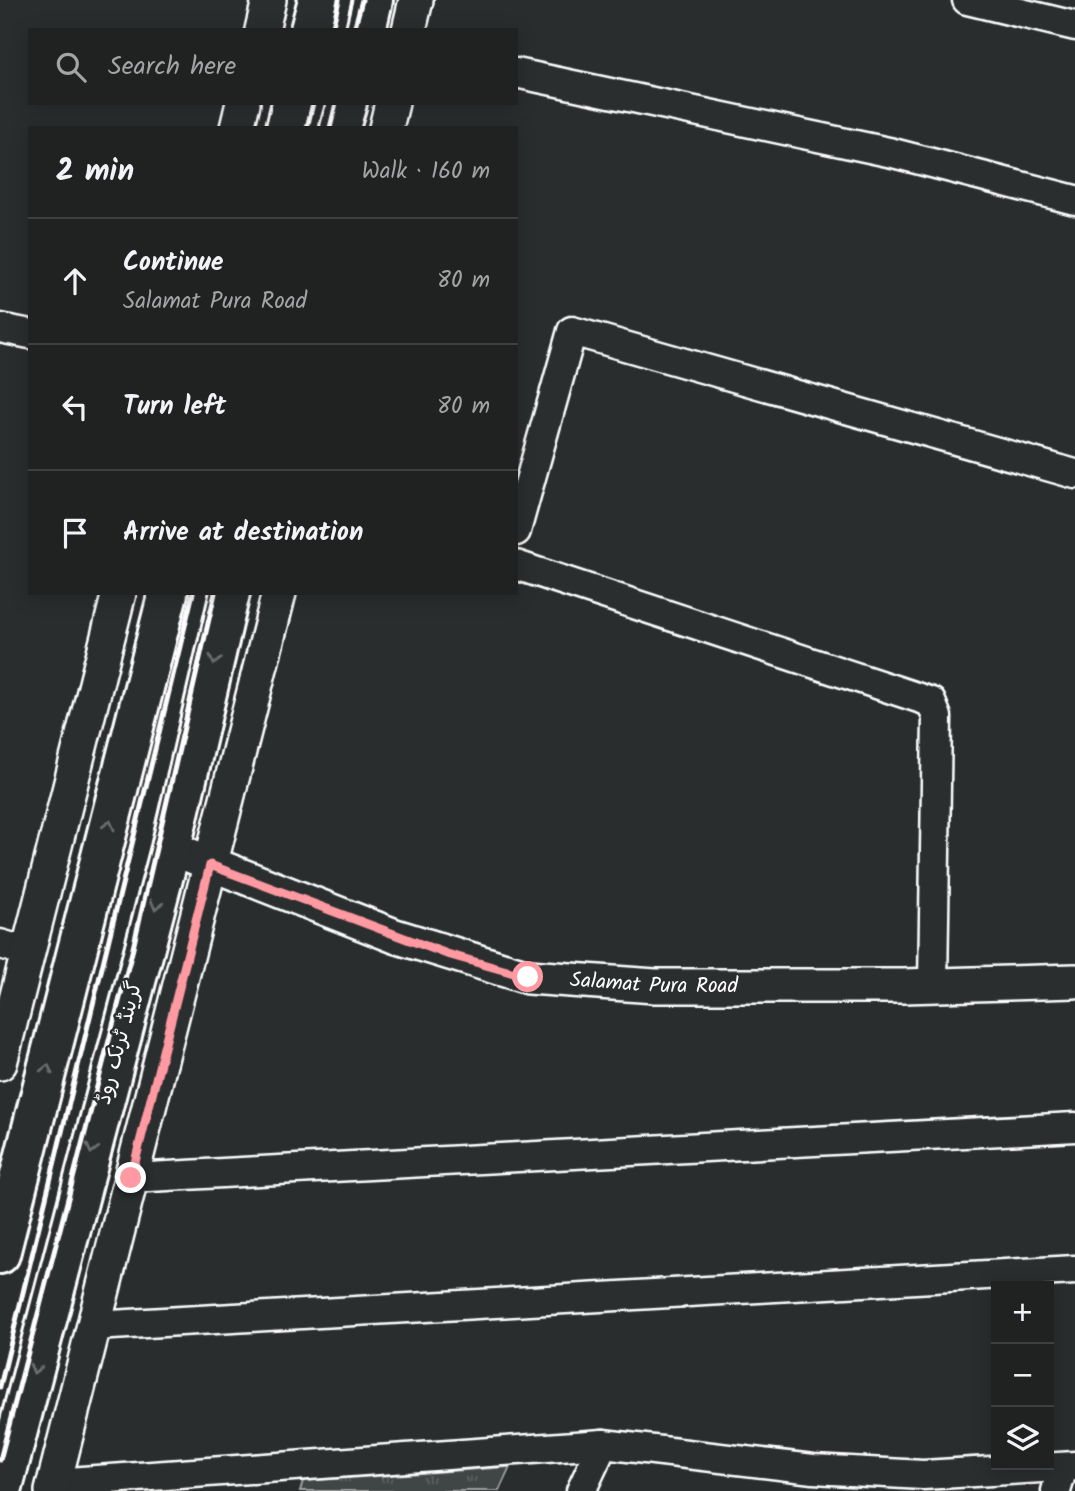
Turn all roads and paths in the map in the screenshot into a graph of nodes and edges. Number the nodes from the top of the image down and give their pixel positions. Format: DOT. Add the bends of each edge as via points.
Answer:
graph roads {
  1 [pos="318,0"];
  2 [pos="373,0"];
  3 [pos="416,0"];
  4 [pos="967,0"];
  5 [pos="1044,9"];
  6 [pos="1075,26"];
  7 [pos="311,28"];
  8 [pos="366,28"];
  9 [pos="409,28"];
  10 [pos="518,73"];
  11 [pos="243,105"];
  12 [pos="292,105"];
  13 [pos="346,105"];
  14 [pos="392,105"];
  15 [pos="237,126"];
  16 [pos="286,126"];
  17 [pos="340,126"];
  18 [pos="386,126"];
  19 [pos="1075,200"];
  20 [pos="0,328"];
  21 [pos="28,334"];
  22 [pos="1075,474"];
  23 [pos="518,524"];
  24 [pos="518,566"];
  25 [pos="119,595"];
  26 [pos="167,595"];
  27 [pos="230,595"];
  28 [pos="278,595"];
  29 [pos="171,848"];
  30 [pos="210,865"];
  31 [pos="14,948"];
  32 [pos="1075,981"];
  33 [pos="933,985"];
  34 [pos="0,1063"];
  35 [pos="1075,1128"];
  36 [pos="131,1178"];
  37 [pos="0,1254"];
  38 [pos="1075,1270"];
  39 [pos="94,1326"];
  40 [pos="603,1444"];
  41 [pos="1065,1475"];
  42 [pos="920,1483"];
  43 [pos="53,1487"];
  44 [pos="2,1491"];
  45 [pos="582,1491"];
  1 -- 7 [label="main road"];
  2 -- 8 [label="main road"];
  3 -- 9 [label="street"];
  4 -- 5 [label="street"];
  5 -- 6 [label="street"];
  10 -- 19 [label="street" via="892,153"];
  11 -- 15 [label="street"];
  12 -- 16 [label="main road"];
  13 -- 17 [label="main road"];
  14 -- 18 [label="street"];
  20 -- 21 [label="street"];
  22 -- 23 [label="street" via="572,331"];
  24 -- 33 [label="street" via="931,702 937,717"];
  25 -- 31 [label="street"];
  37 -- 26 [label="main road, one-way"];
  27 -- 29 [label="main road, گرینڈ ٹرنک روڈ, one-way"];
  28 -- 30 [label="street"];
  29 -- 30 [label="street, Salamat Pura Road"];
  29 -- 44 [label="main road, گرینڈ ٹرنک روڈ, one-way"];
  30 -- 33 [label="street, Salamat Pura Road" via="434,950 528,977 655,986"];
  30 -- 36 [label="street"];
  31 -- 34 [label="street"];
  32 -- 33 [label="street, Salamat Pura Road"];
  35 -- 36 [label="street"];
  36 -- 39 [label="street"];
  38 -- 39 [label="street"];
  39 -- 43 [label="street"];
  40 -- 42 [label="street"];
  40 -- 43 [label="street"];
  40 -- 45 [label="street"];
  41 -- 42 [label="street"];
}
